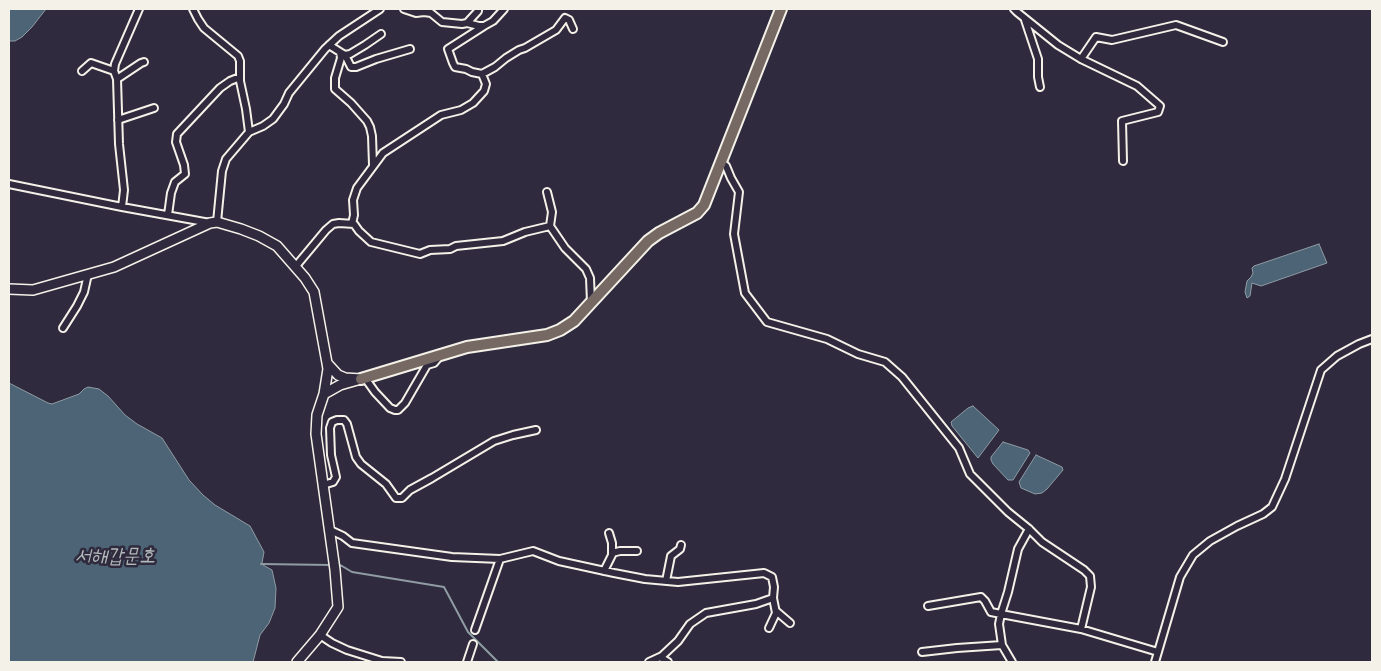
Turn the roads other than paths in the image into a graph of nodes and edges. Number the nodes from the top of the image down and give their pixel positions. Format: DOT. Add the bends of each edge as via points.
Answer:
graph roads {
  1 [pos="139,9"];
  2 [pos="193,9"];
  3 [pos="380,9"];
  4 [pos="404,9"];
  5 [pos="478,9"];
  6 [pos="504,9"];
  7 [pos="781,9"];
  8 [pos="1014,9"];
  9 [pos="1025,19"];
  10 [pos="467,23"];
  11 [pos="484,26"];
  12 [pos="573,29"];
  13 [pos="381,34"];
  14 [pos="1223,42"];
  15 [pos="329,45"];
  16 [pos="410,50"];
  17 [pos="343,54"];
  18 [pos="1081,59"];
  19 [pos="144,62"];
  20 [pos="114,71"];
  21 [pos="82,72"];
  22 [pos="482,74"];
  23 [pos="240,77"];
  24 [pos="117,79"];
  25 [pos="1040,87"];
  26 [pos="154,108"];
  27 [pos="118,120"];
  28 [pos="249,132"];
  29 [pos="1123,161"];
  30 [pos="721,162"];
  31 [pos="373,165"];
  32 [pos="9,184"];
  33 [pos="547,192"];
  34 [pos="122,207"];
  35 [pos="168,215"];
  36 [pos="214,223"];
  37 [pos="352,224"];
  38 [pos="550,226"];
  39 [pos="296,266"];
  40 [pos="88,274"];
  41 [pos="9,289"];
  42 [pos="592,302"];
  43 [pos="63,328"];
  44 [pos="1372,339"];
  45 [pos="440,354"];
  46 [pos="327,363"];
  47 [pos="363,379"];
  48 [pos="324,394"];
  49 [pos="536,430"];
  50 [pos="323,485"];
  51 [pos="1029,529"];
  52 [pos="330,530"];
  53 [pos="609,533"];
  54 [pos="681,545"];
  55 [pos="637,550"];
  56 [pos="612,553"];
  57 [pos="500,559"];
  58 [pos="604,571"];
  59 [pos="666,581"];
  60 [pos="773,598"];
  61 [pos="928,606"];
  62 [pos="776,611"];
  63 [pos="1001,614"];
  64 [pos="790,623"];
  65 [pos="769,628"];
  66 [pos="1081,629"];
  67 [pos="475,630"];
  68 [pos="320,634"];
  69 [pos="473,644"];
  70 [pos="1002,645"];
  71 [pos="922,652"];
  72 [pos="1158,652"];
  73 [pos="660,657"];
  74 [pos="297,662"];
  75 [pos="401,662"];
  76 [pos="466,662"];
  77 [pos="649,662"];
  78 [pos="668,662"];
  79 [pos="1012,662"];
  80 [pos="1155,662"];
  1 -- 20 [label="street"];
  2 -- 23 [label="street" via="204,28 238,56"];
  3 -- 15 [label="street"];
  4 -- 10 [label="street" via="431,13 442,22"];
  5 -- 10 [label="street"];
  6 -- 11 [label="street"];
  7 -- 30 [label="main road"];
  8 -- 9 [label="street"];
  9 -- 18 [label="street"];
  9 -- 25 [label="street" via="1038,59"];
  10 -- 11 [label="street"];
  11 -- 22 [label="street" via="448,49 455,67"];
  12 -- 22 [label="street" via="565,18 556,30"];
  13 -- 17 [label="street" via="350,54"];
  14 -- 18 [label="street" via="1176,25 1112,40 1096,37"];
  15 -- 17 [label="street"];
  15 -- 28 [label="street" via="289,93 273,119"];
  16 -- 17 [label="street" via="376,58 356,67 351,67"];
  17 -- 31 [label="street" via="335,89 367,121 372,136"];
  18 -- 29 [label="street" via="1137,86 1160,106 1158,112 1122,121"];
  19 -- 24 [label="street"];
  20 -- 21 [label="street" via="91,63"];
  20 -- 24 [label="street"];
  22 -- 31 [label="street" via="486,84 484,91 473,103 441,115 388,148"];
  23 -- 28 [label="street"];
  23 -- 35 [label="street" via="220,88 178,134 176,142 185,174 175,182"];
  24 -- 27 [label="street"];
  26 -- 27 [label="street"];
  27 -- 34 [label="street" via="124,190"];
  28 -- 36 [label="street" via="226,158"];
  30 -- 42 [label="main road" via="704,205 648,242"];
  30 -- 51 [label="street" via="738,192 734,234 745,293 767,322 827,339 858,354 885,362 902,376 959,448 970,474"];
  31 -- 37 [label="street" via="357,188"];
  32 -- 34 [label="street"];
  33 -- 38 [label="street" via="552,212"];
  34 -- 35 [label="street"];
  35 -- 36 [label="street"];
  36 -- 39 [label="street" via="259,236 277,246"];
  36 -- 40 [label="street" via="122,264"];
  37 -- 38 [label="street" via="371,242 420,254 504,241"];
  37 -- 39 [label="street" via="333,224"];
  38 -- 42 [label="street" via="565,248 586,269"];
  39 -- 46 [label="street" via="314,292"];
  40 -- 41 [label="street" via="33,290"];
  40 -- 43 [label="street" via="84,292"];
  42 -- 45 [label="main road" via="574,321 547,335"];
  44 -- 72 [label="street" via="1337,356 1321,370 1285,479 1272,508 1210,541 1193,555 1180,577"];
  45 -- 47 [label="main road"];
  45 -- 47 [label="street" via="427,365 398,410 390,408"];
  46 -- 47 [label="street" via="338,375"];
  46 -- 48 [label="street"];
  47 -- 48 [label="street" via="340,385"];
  48 -- 50 [label="street" via="317,415 316,434"];
  49 -- 50 [label="street" via="494,441 410,490 402,498 396,498 386,484 361,464 347,424 344,420 337,420 330,428 336,477 333,482"];
  50 -- 52 [label="street"];
  51 -- 63 [label="street" via="1018,549"];
  51 -- 66 [label="street" via="1090,576 1091,587"];
  52 -- 57 [label="street" via="352,543 452,557"];
  52 -- 68 [label="street" via="338,607"];
  53 -- 56 [label="street"];
  54 -- 59 [label="street" via="671,556"];
  55 -- 56 [label="street"];
  56 -- 58 [label="street"];
  57 -- 58 [label="street" via="533,551 559,561"];
  57 -- 67 [label="street"];
  58 -- 59 [label="street"];
  59 -- 60 [label="street" via="764,573 772,577"];
  60 -- 62 [label="street"];
  60 -- 73 [label="street" via="706,613 690,624"];
  61 -- 63 [label="street" via="982,597 992,612"];
  62 -- 64 [label="street"];
  62 -- 65 [label="street"];
  63 -- 66 [label="street"];
  63 -- 70 [label="street"];
  66 -- 72 [label="street"];
  68 -- 74 [label="street"];
  68 -- 75 [label="street" via="347,650 382,661"];
  69 -- 76 [label="street"];
  70 -- 71 [label="street"];
  70 -- 79 [label="street"];
  72 -- 80 [label="street"];
  73 -- 77 [label="street"];
  73 -- 78 [label="street"];
}
